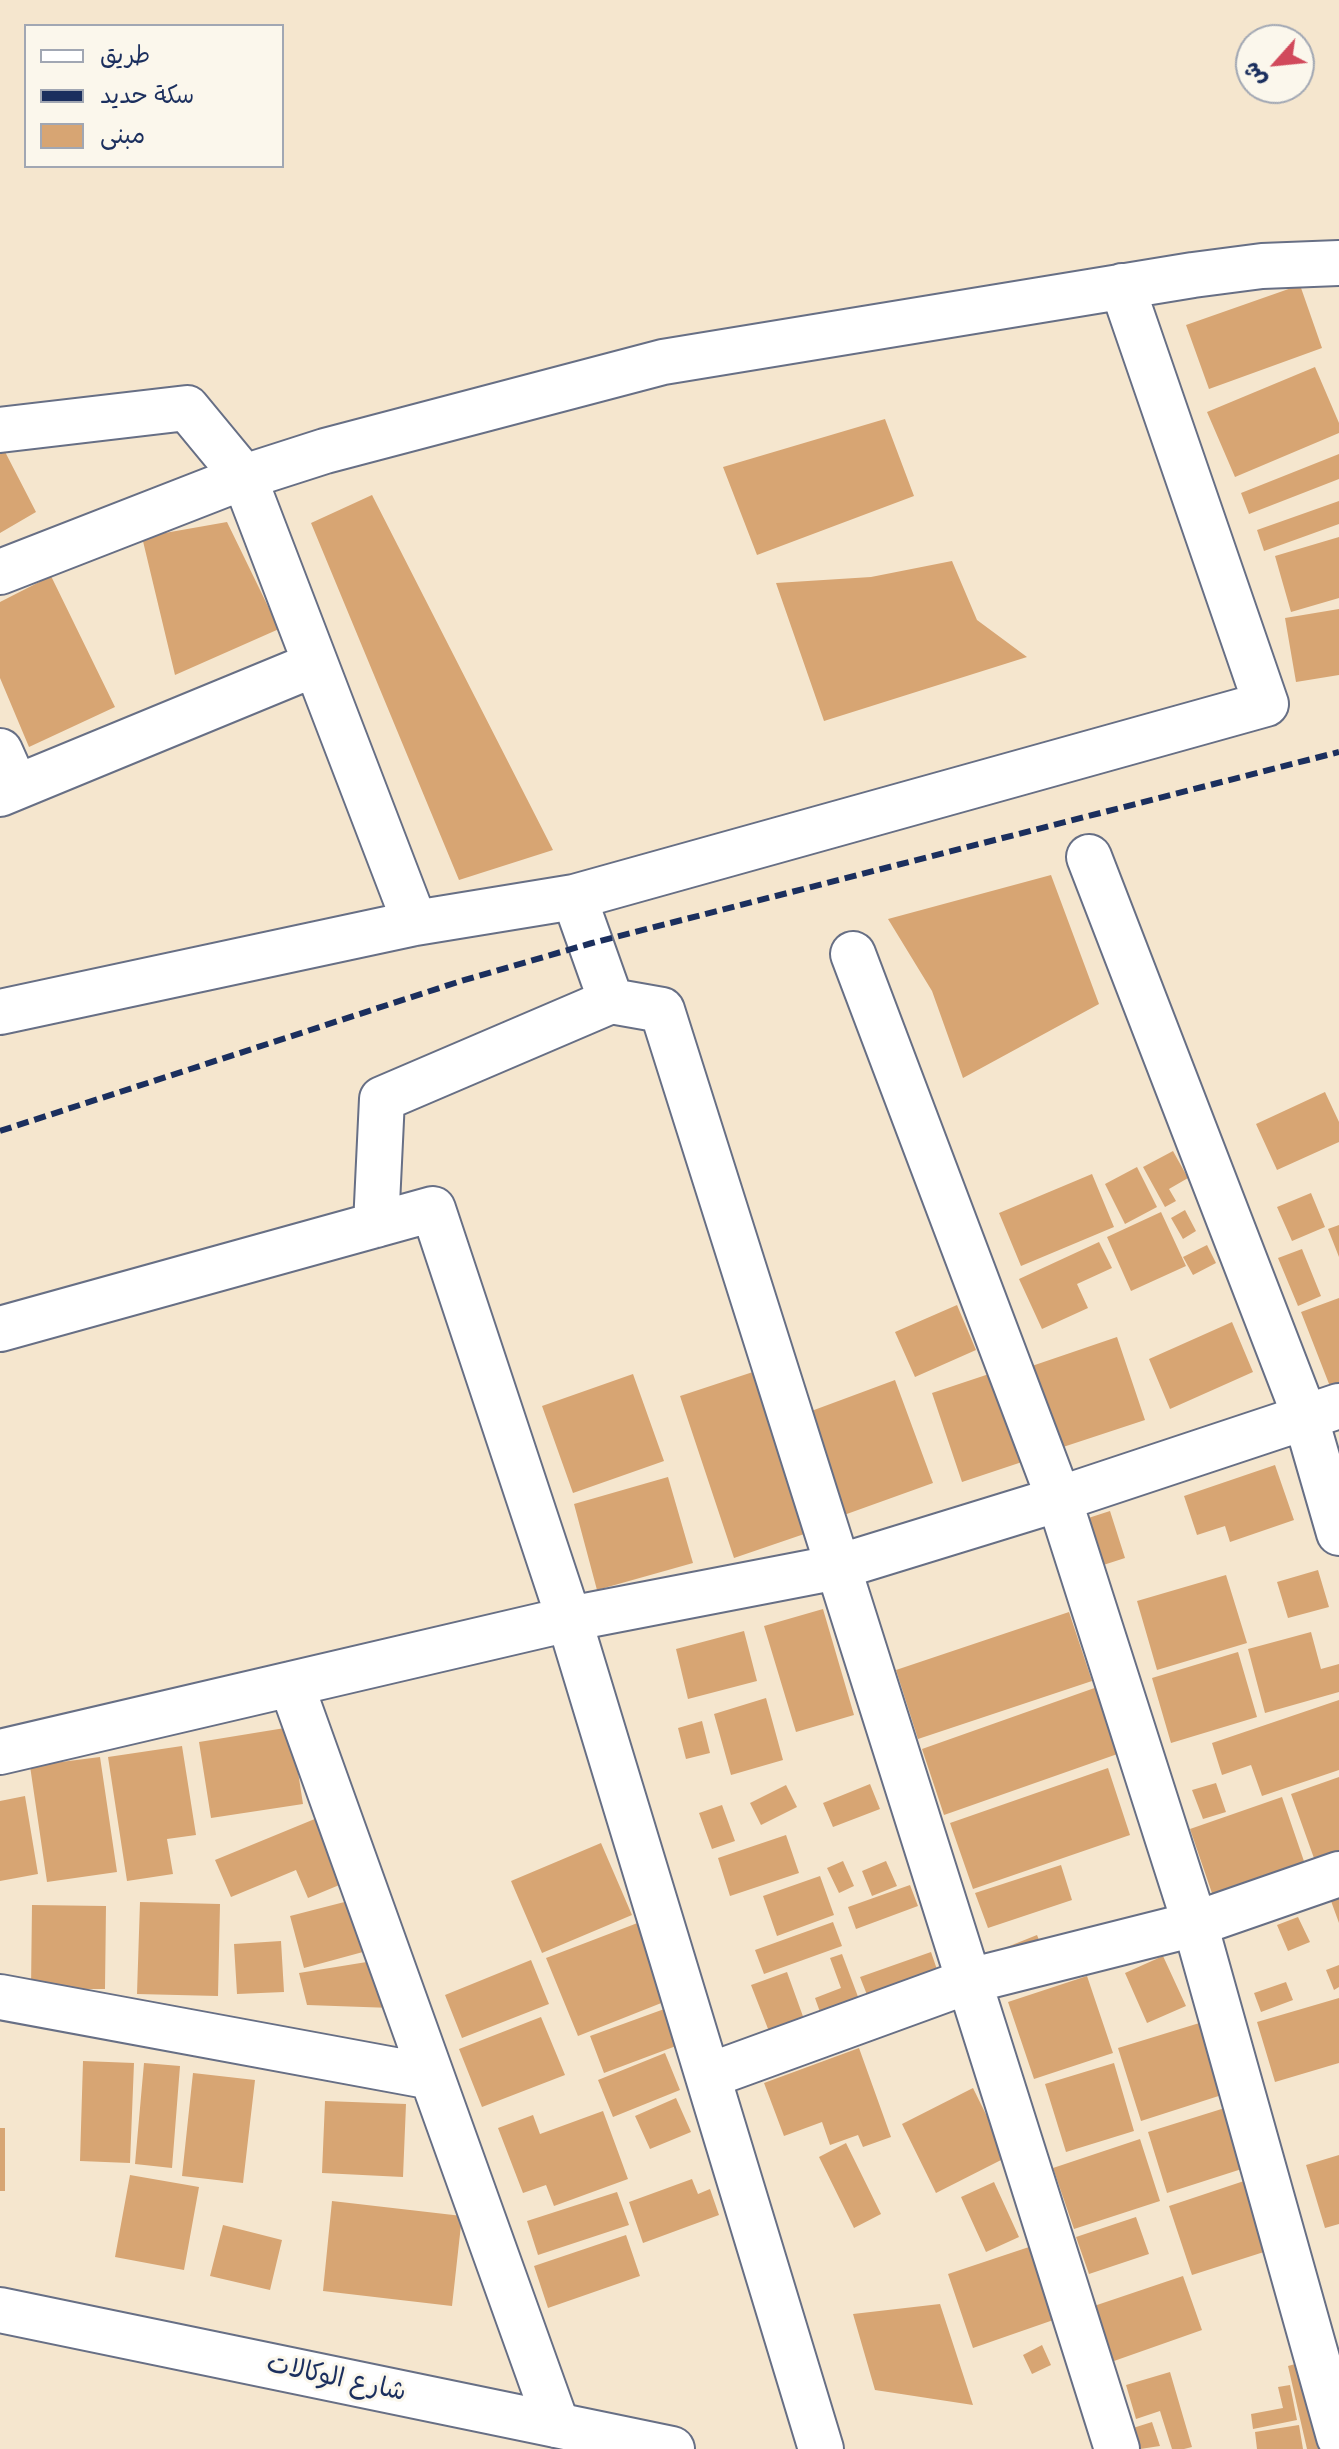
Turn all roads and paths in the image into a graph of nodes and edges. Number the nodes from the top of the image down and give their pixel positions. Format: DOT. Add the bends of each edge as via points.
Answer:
graph roads {
  1 [pos="1339,263"];
  2 [pos="1122,286"];
  3 [pos="0,430"];
  4 [pos="244,477"];
  5 [pos="0,572"];
  6 [pos="313,665"];
  7 [pos="5,777"];
  8 [pos="1089,857"];
  9 [pos="574,897"];
  10 [pos="415,923"];
  11 [pos="853,954"];
  12 [pos="611,1001"];
  13 [pos="0,1012"];
  14 [pos="376,1225"];
  15 [pos="0,1329"];
  16 [pos="1322,1413"];
  17 [pos="1059,1499"];
  18 [pos="1339,1533"];
  19 [pos="838,1567"];
  20 [pos="569,1619"];
  21 [pos="291,1684"];
  22 [pos="0,1752"];
  23 [pos="1339,1874"];
  24 [pos="1195,1924"];
  25 [pos="969,1981"];
  26 [pos="0,1997"];
  27 [pos="708,2076"];
  28 [pos="432,2077"];
  29 [pos="0,2310"];
  30 [pos="557,2425"];
  31 [pos="1339,2437"];
  32 [pos="672,2449"];
  33 [pos="821,2449"];
  34 [pos="1117,2449"];
  1 -- 2 [label="street" via="1262,266"];
  2 -- 4 [label="street" via="663,362"];
  2 -- 9 [label="street" via="1266,704"];
  3 -- 4 [label="street" via="187,408"];
  4 -- 5 [label="street"];
  4 -- 6 [label="street"];
  6 -- 7 [label="street"];
  6 -- 10 [label="street"];
  8 -- 16 [label="street"];
  9 -- 10 [label="street"];
  9 -- 12 [label="street"];
  10 -- 13 [label="street"];
  11 -- 17 [label="street"];
  12 -- 14 [label="street" via="382,1099"];
  12 -- 19 [label="street" via="662,1010"];
  14 -- 15 [label="street"];
  14 -- 20 [label="street" via="433,1209"];
  16 -- 17 [label="street"];
  16 -- 18 [label="street"];
  17 -- 19 [label="street"];
  17 -- 24 [label="street"];
  19 -- 20 [label="street"];
  19 -- 25 [label="street"];
  20 -- 21 [label="street"];
  20 -- 27 [label="street"];
  21 -- 22 [label="street"];
  21 -- 28 [label="street"];
  23 -- 24 [label="street"];
  24 -- 25 [label="street"];
  24 -- 31 [label="street"];
  25 -- 27 [label="street"];
  25 -- 34 [label="street"];
  26 -- 28 [label="street"];
  27 -- 33 [label="street"];
  28 -- 30 [label="street"];
  29 -- 30 [label="street, شارع الوكالات"];
  30 -- 32 [label="street, شارع الوكالات"];
}
